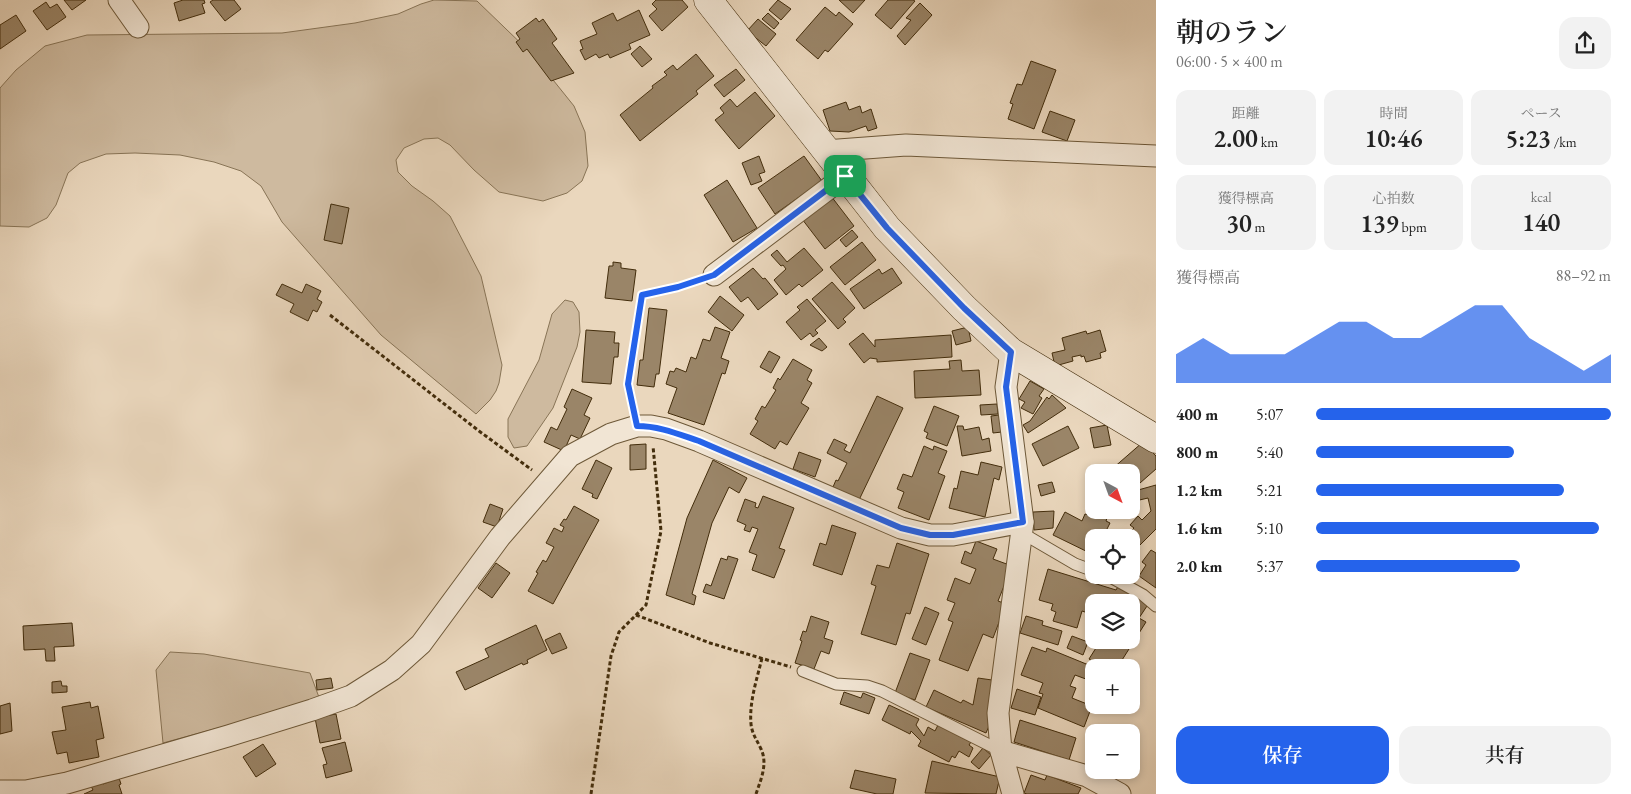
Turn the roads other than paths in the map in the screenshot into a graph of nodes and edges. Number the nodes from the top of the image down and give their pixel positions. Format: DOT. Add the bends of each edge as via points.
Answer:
graph roads {
  1 [pos="119,0"];
  2 [pos="708,0"];
  3 [pos="138,28"];
  4 [pos="825,151"];
  5 [pos="1156,156"];
  6 [pos="845,176"];
  7 [pos="714,275"];
  8 [pos="1011,352"];
  9 [pos="1156,439"];
  10 [pos="1022,528"];
  11 [pos="1085,568"];
  12 [pos="1123,584"];
  13 [pos="1156,606"];
  14 [pos="803,670"];
  15 [pos="1001,751"];
  16 [pos="69,789"];
  17 [pos="0,792"];
  18 [pos="1013,794"];
  19 [pos="1120,794"];
  1 -- 3 [label="street"];
  2 -- 4 [label="street"];
  4 -- 5 [label="street" via="906,145"];
  4 -- 6 [label="street"];
  6 -- 7 [label="street"];
  6 -- 8 [label="street" via="887,228"];
  8 -- 9 [label="street"];
  8 -- 10 [label="street" via="1006,387"];
  10 -- 11 [label="lane"];
  10 -- 15 [label="street" via="998,713"];
  10 -- 16 [label="street" via="930,535 901,528 699,441 644,426 611,434 570,456 500,537 421,644 392,670 351,696"];
  12 -- 13 [label="lane"];
  14 -- 15 [label="lane" via="836,684 867,686 882,691"];
  15 -- 18 [label="street"];
  15 -- 19 [label="street" via="1087,776"];
  16 -- 17 [label="street"];
}
